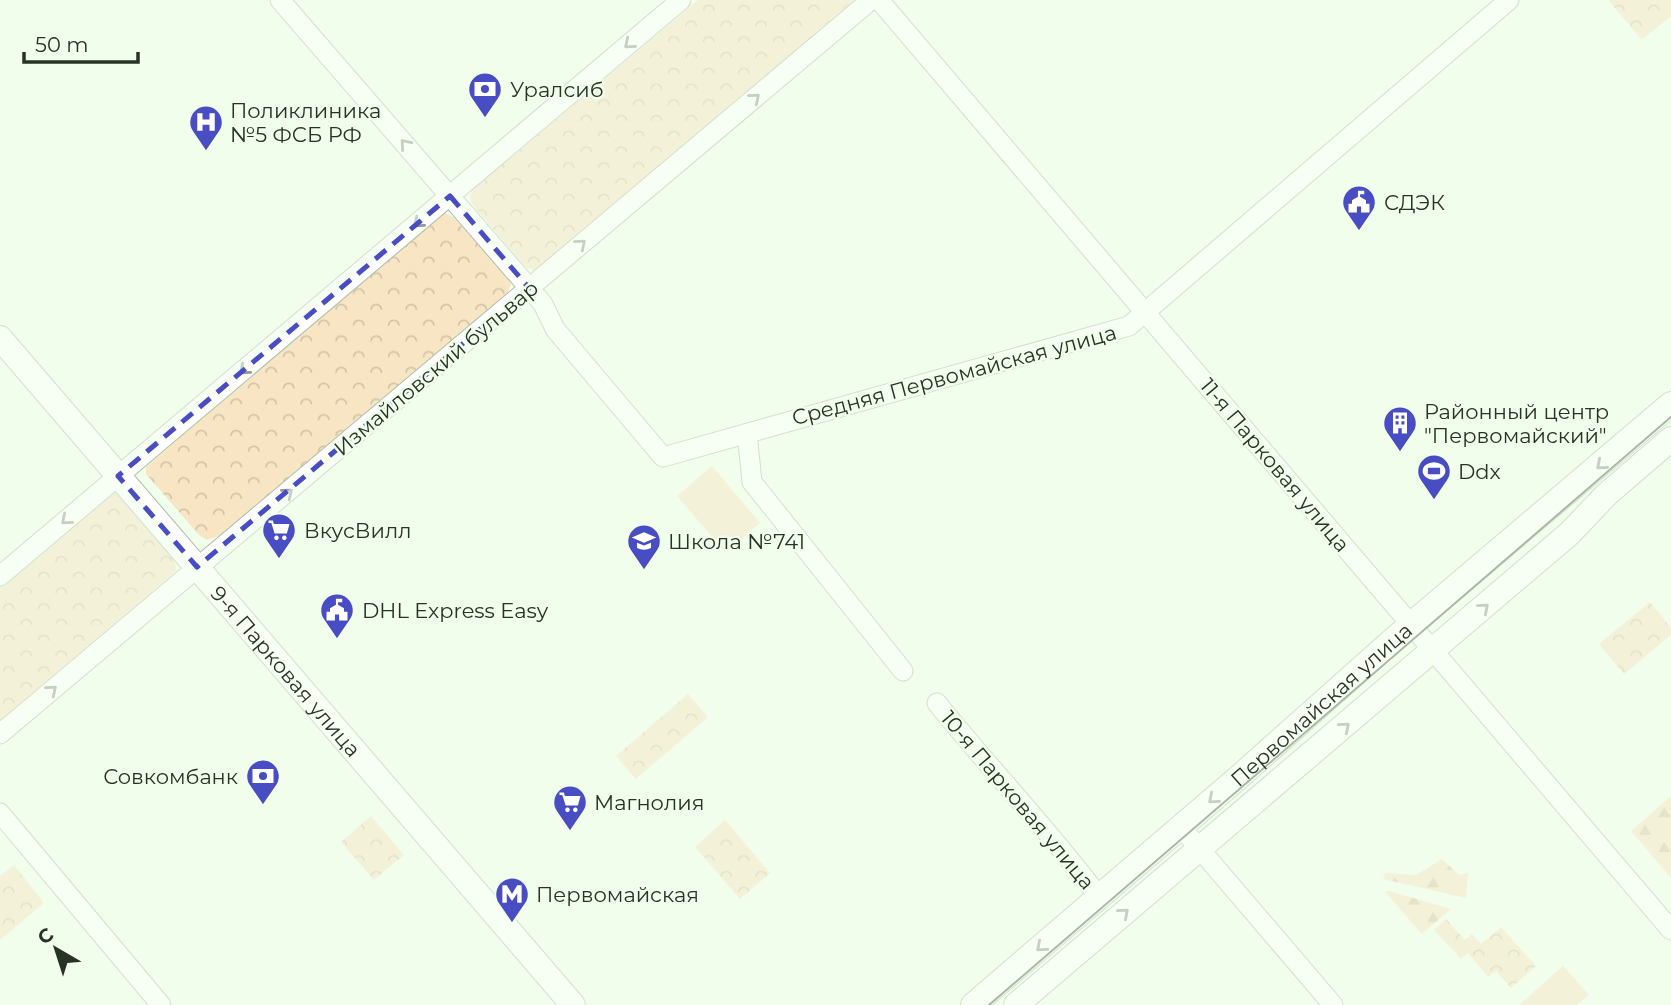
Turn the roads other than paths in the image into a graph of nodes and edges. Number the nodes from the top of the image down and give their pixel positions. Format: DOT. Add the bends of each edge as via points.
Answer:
graph roads {
  1 [pos="280,0"];
  2 [pos="681,0"];
  3 [pos="871,0"];
  4 [pos="878,0"];
  5 [pos="1509,0"];
  6 [pos="450,196"];
  7 [pos="529,288"];
  8 [pos="1145,313"];
  9 [pos="0,338"];
  10 [pos="1671,404"];
  11 [pos="747,433"];
  12 [pos="1671,439"];
  13 [pos="118,476"];
  14 [pos="197,567"];
  15 [pos="0,576"];
  16 [pos="1410,626"];
  17 [pos="1432,652"];
  18 [pos="904,671"];
  19 [pos="937,702"];
  20 [pos="0,734"];
  21 [pos="0,813"];
  22 [pos="1181,827"];
  23 [pos="1199,848"];
  24 [pos="1099,897"];
  25 [pos="1671,930"];
  26 [pos="160,1005"];
  27 [pos="573,1005"];
  28 [pos="974,1005"];
  29 [pos="1016,1005"];
  30 [pos="1333,1005"];
  6 -- 1 [label="street, one-way"];
  2 -- 6 [label="street, one-way"];
  7 -- 3 [label="street, Измайловский бульвар, one-way"];
  4 -- 8 [label="street, 11-я Парковая улица"];
  5 -- 8 [label="street, Средняя Первомайская улица"];
  6 -- 7 [label="street, Средняя Первомайская улица"];
  6 -- 13 [label="street, one-way"];
  7 -- 11 [label="street, Средняя Первомайская улица" via="555,329 663,457"];
  14 -- 7 [label="street, Измайловский бульвар, one-way"];
  8 -- 11 [label="street, Средняя Первомайская улица" via="1129,326"];
  8 -- 16 [label="street, 11-я Парковая улица"];
  9 -- 13 [label="main road, 9-я Парковая улица"];
  10 -- 16 [label="main road, Первомайская улица, one-way"];
  11 -- 18 [label="street" via="752,482"];
  17 -- 12 [label="main road, Первомайская улица, one-way"];
  13 -- 14 [label="main road, 9-я Парковая улица"];
  13 -- 15 [label="street, one-way"];
  20 -- 14 [label="street, Измайловский бульвар, one-way"];
  14 -- 27 [label="main road, 9-я Парковая улица"];
  16 -- 17 [label="street, 11-я Парковая улица"];
  16 -- 22 [label="main road, Первомайская улица, one-way"];
  23 -- 17 [label="main road, Первомайская улица, one-way"];
  17 -- 25 [label="street, 11-я Парковая улица"];
  19 -- 24 [label="street, 10-я Парковая улица"];
  21 -- 26 [label="street"];
  22 -- 23 [label="street"];
  22 -- 24 [label="main road, Первомайская улица"];
  29 -- 23 [label="main road, Первомайская улица, one-way"];
  23 -- 30 [label="street"];
  24 -- 28 [label="main road, Первомайская улица, one-way"];
}
